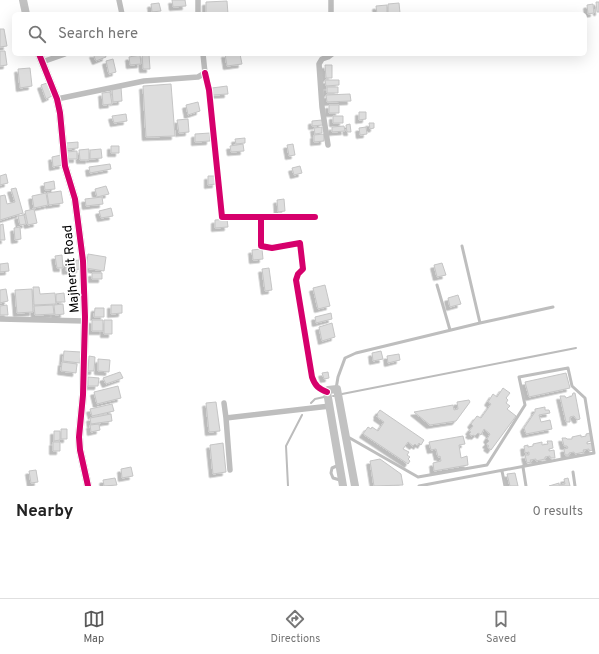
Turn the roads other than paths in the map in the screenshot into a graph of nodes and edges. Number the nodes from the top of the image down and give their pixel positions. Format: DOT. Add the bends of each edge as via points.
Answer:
graph roads {
  1 [pos="23,0"];
  2 [pos="119,0"];
  3 [pos="198,0"];
  4 [pos="331,0"];
  5 [pos="26,12"];
  6 [pos="122,12"];
  7 [pos="198,12"];
  8 [pos="331,12"];
  9 [pos="40,56"];
  10 [pos="59,56"];
  11 [pos="203,56"];
  12 [pos="328,56"];
  13 [pos="42,62"];
  14 [pos="205,73"];
  15 [pos="57,99"];
  16 [pos="328,144"];
  17 [pos="315,217"];
  18 [pos="462,246"];
  19 [pos="437,284"];
  20 [pos="553,307"];
  21 [pos="0,319"];
  22 [pos="85,321"];
  23 [pos="480,323"];
  24 [pos="450,330"];
  25 [pos="336,389"];
  26 [pos="224,403"];
  27 [pos="330,406"];
  28 [pos="226,418"];
  29 [pos="346,436"];
  30 [pos="340,467"];
  31 [pos="523,467"];
  32 [pos="352,468"];
  33 [pos="230,470"];
  34 [pos="502,471"];
  35 [pos="573,472"];
  36 [pos="343,483"];
  37 [pos="88,486"];
  38 [pos="355,486"];
  39 [pos="419,486"];
  40 [pos="505,486"];
  41 [pos="526,486"];
  42 [pos="575,486"];
  1 -- 5 [label="street"];
  2 -- 6 [label="street"];
  3 -- 7 [label="street"];
  4 -- 8 [label="street"];
  9 -- 13 [label="street, Majherait Road"];
  10 -- 13 [label="street"];
  11 -- 14 [label="street"];
  12 -- 16 [label="street" via="319,64"];
  13 -- 15 [label="street, Majherait Road"];
  14 -- 15 [label="street" via="198,77 144,81"];
  14 -- 17 [label="street" via="222,217"];
  15 -- 22 [label="street, Majherait Road" via="65,166 75,199 83,261"];
  18 -- 23 [label="lane"];
  19 -- 24 [label="lane"];
  20 -- 23 [label="lane"];
  21 -- 22 [label="street"];
  22 -- 37 [label="street, Majherait Road" via="79,437"];
  23 -- 24 [label="lane"];
  24 -- 25 [label="lane" via="347,356"];
  25 -- 27 [label="street" via="327,391"];
  25 -- 29 [label="street"];
  26 -- 28 [label="street"];
  27 -- 28 [label="street"];
  27 -- 30 [label="street"];
  28 -- 33 [label="street"];
  29 -- 31 [label="lane" via="418,477 487,465 525,405 519,377 568,368 572,386 585,398 594,453"];
  29 -- 32 [label="street"];
  30 -- 32 [label="street"];
  30 -- 36 [label="street"];
  31 -- 34 [label="lane"];
  31 -- 41 [label="lane"];
  32 -- 38 [label="street"];
  34 -- 39 [label="lane"];
  34 -- 40 [label="lane"];
  35 -- 42 [label="lane"];
}
